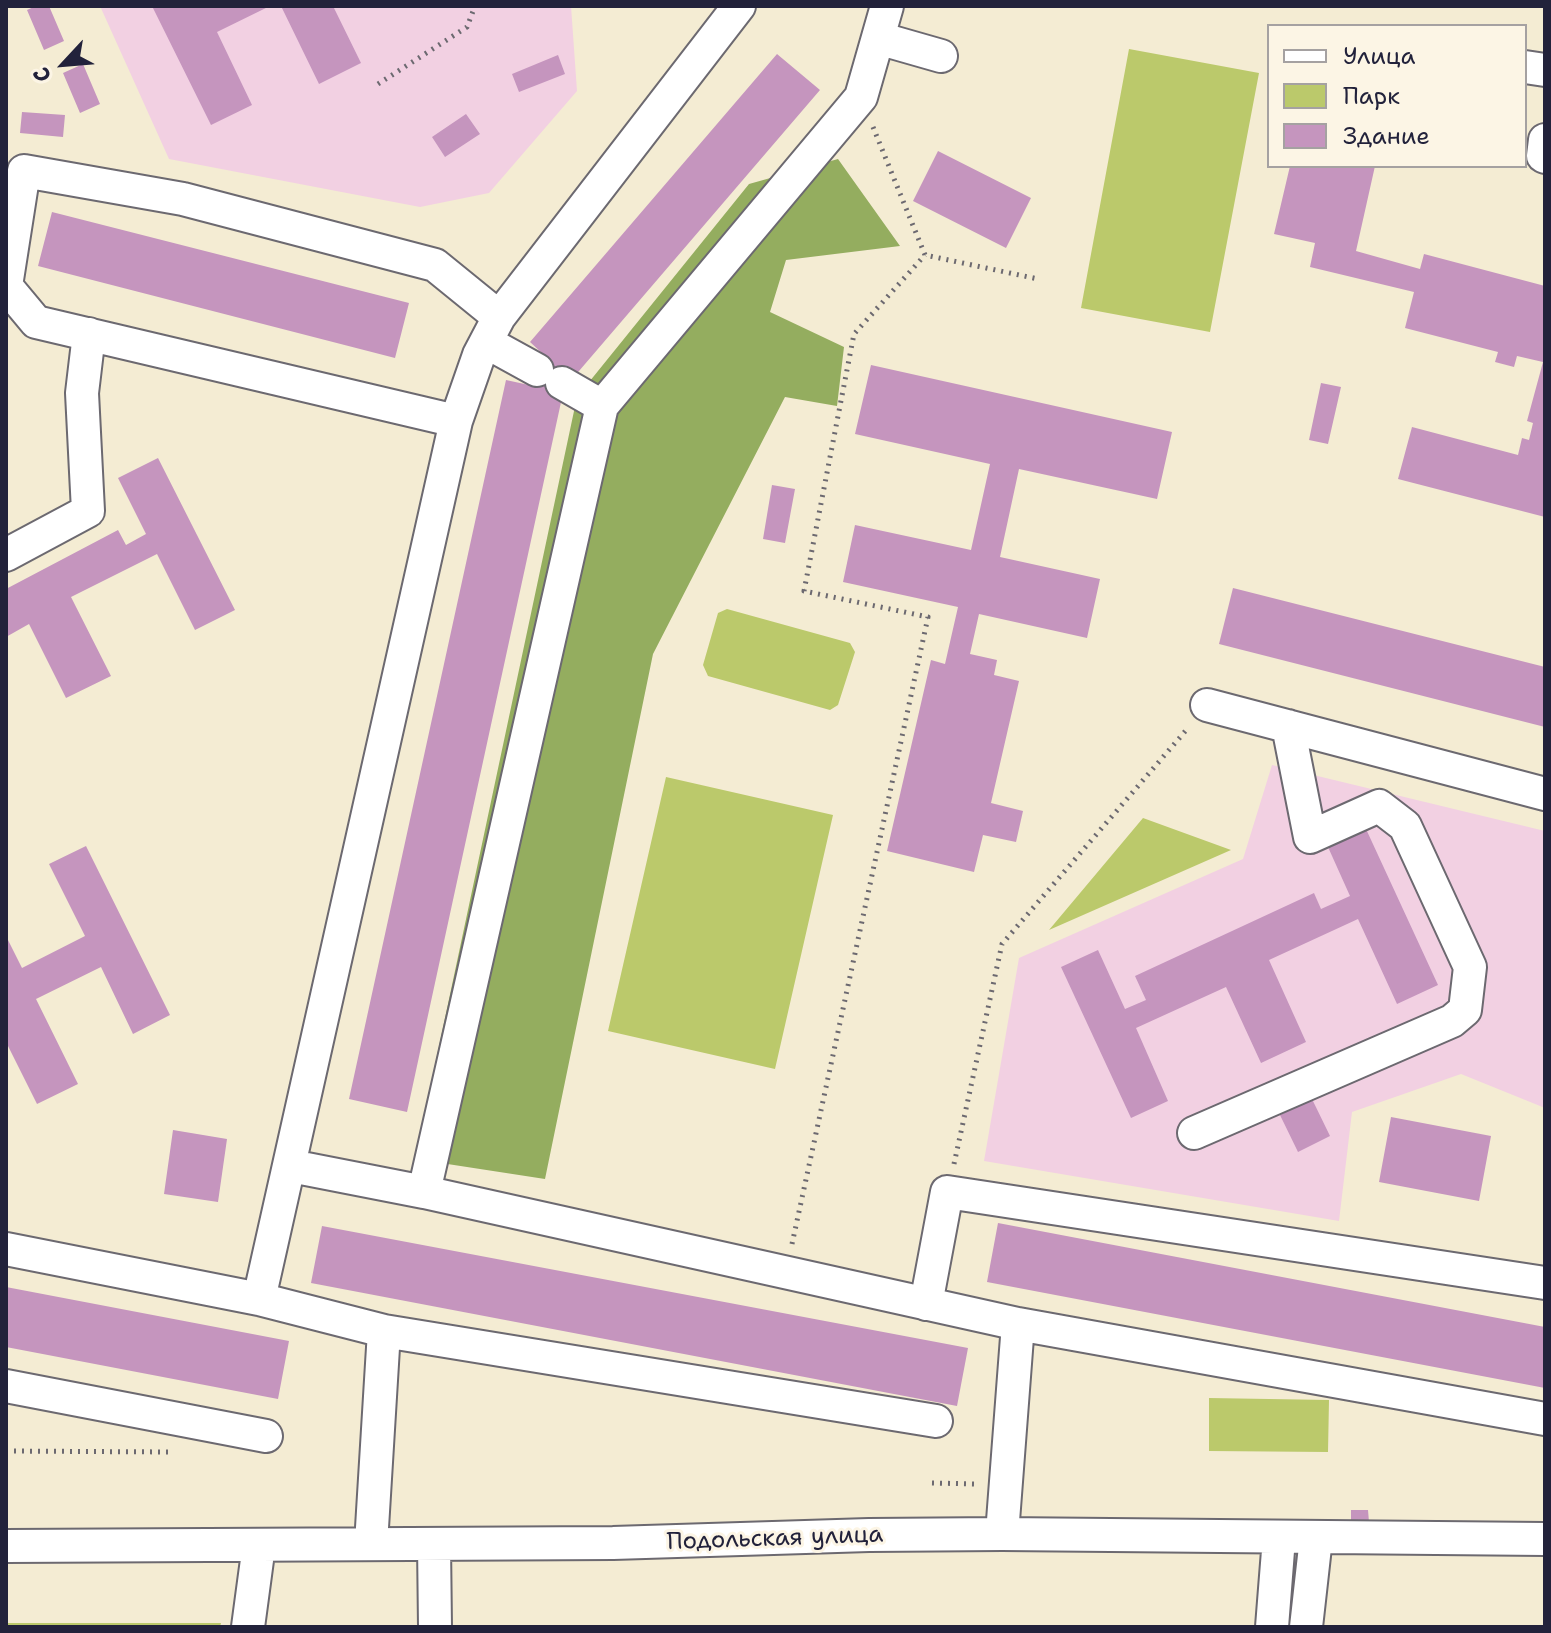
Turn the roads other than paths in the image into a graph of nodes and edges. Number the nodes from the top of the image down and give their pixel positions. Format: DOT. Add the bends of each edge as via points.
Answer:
graph roads {
  1 [pos="739,6"];
  2 [pos="887,6"];
  3 [pos="878,38"];
  4 [pos="941,56"];
  5 [pos="493,330"];
  6 [pos="89,334"];
  7 [pos="602,406"];
  8 [pos="456,421"];
  9 [pos="6,555"];
  10 [pos="1207,705"];
  11 [pos="1288,726"];
  12 [pos="1545,794"];
  13 [pos="1194,1133"];
  14 [pos="291,1166"];
  15 [pos="424,1192"];
  16 [pos="6,1249"];
  17 [pos="1545,1283"];
  18 [pos="259,1299"];
  19 [pos="926,1304"];
  20 [pos="1018,1324"];
  21 [pos="384,1331"];
  22 [pos="6,1386"];
  23 [pos="1545,1419"];
  24 [pos="936,1421"];
  25 [pos="266,1436"];
  26 [pos="1002,1534"];
  27 [pos="1279,1538"];
  28 [pos="1316,1538"];
  29 [pos="1545,1539"];
  30 [pos="371,1544"];
  31 [pos="434,1544"];
  32 [pos="259,1545"];
  33 [pos="6,1546"];
  34 [pos="248,1627"];
  35 [pos="435,1627"];
  36 [pos="1272,1627"];
  37 [pos="1306,1627"];
  1 -- 5 [label="street"];
  2 -- 3 [label="street"];
  3 -- 4 [label="street"];
  3 -- 7 [label="street" via="861,97"];
  5 -- 6 [label="street" via="435,265 183,199 24,171 6,286 36,322"];
  5 -- 7 [label="street" via="549,376"];
  5 -- 8 [label="street"];
  6 -- 8 [label="street"];
  6 -- 9 [label="street" via="82,393 88,511"];
  7 -- 15 [label="street"];
  8 -- 14 [label="street"];
  10 -- 11 [label="street"];
  11 -- 12 [label="street"];
  11 -- 13 [label="street" via="1310,837 1379,806 1405,826 1470,967 1465,1010 1452,1021"];
  14 -- 15 [label="street"];
  14 -- 18 [label="street"];
  15 -- 19 [label="street"];
  16 -- 18 [label="street"];
  17 -- 19 [label="street" via="947,1192"];
  18 -- 21 [label="street"];
  19 -- 20 [label="street"];
  20 -- 23 [label="street"];
  20 -- 26 [label="street"];
  21 -- 24 [label="street"];
  21 -- 30 [label="street"];
  22 -- 25 [label="street"];
  26 -- 27 [label="street, Подольская улица"];
  26 -- 31 [label="street, Подольская улица"];
  27 -- 28 [label="street, Подольская улица"];
  27 -- 36 [label="street"];
  28 -- 29 [label="street, Подольская улица"];
  28 -- 37 [label="street"];
  30 -- 31 [label="street, Подольская улица"];
  30 -- 32 [label="street, Подольская улица"];
  31 -- 35 [label="street"];
  32 -- 33 [label="street, Подольская улица"];
  32 -- 34 [label="street"];
}
